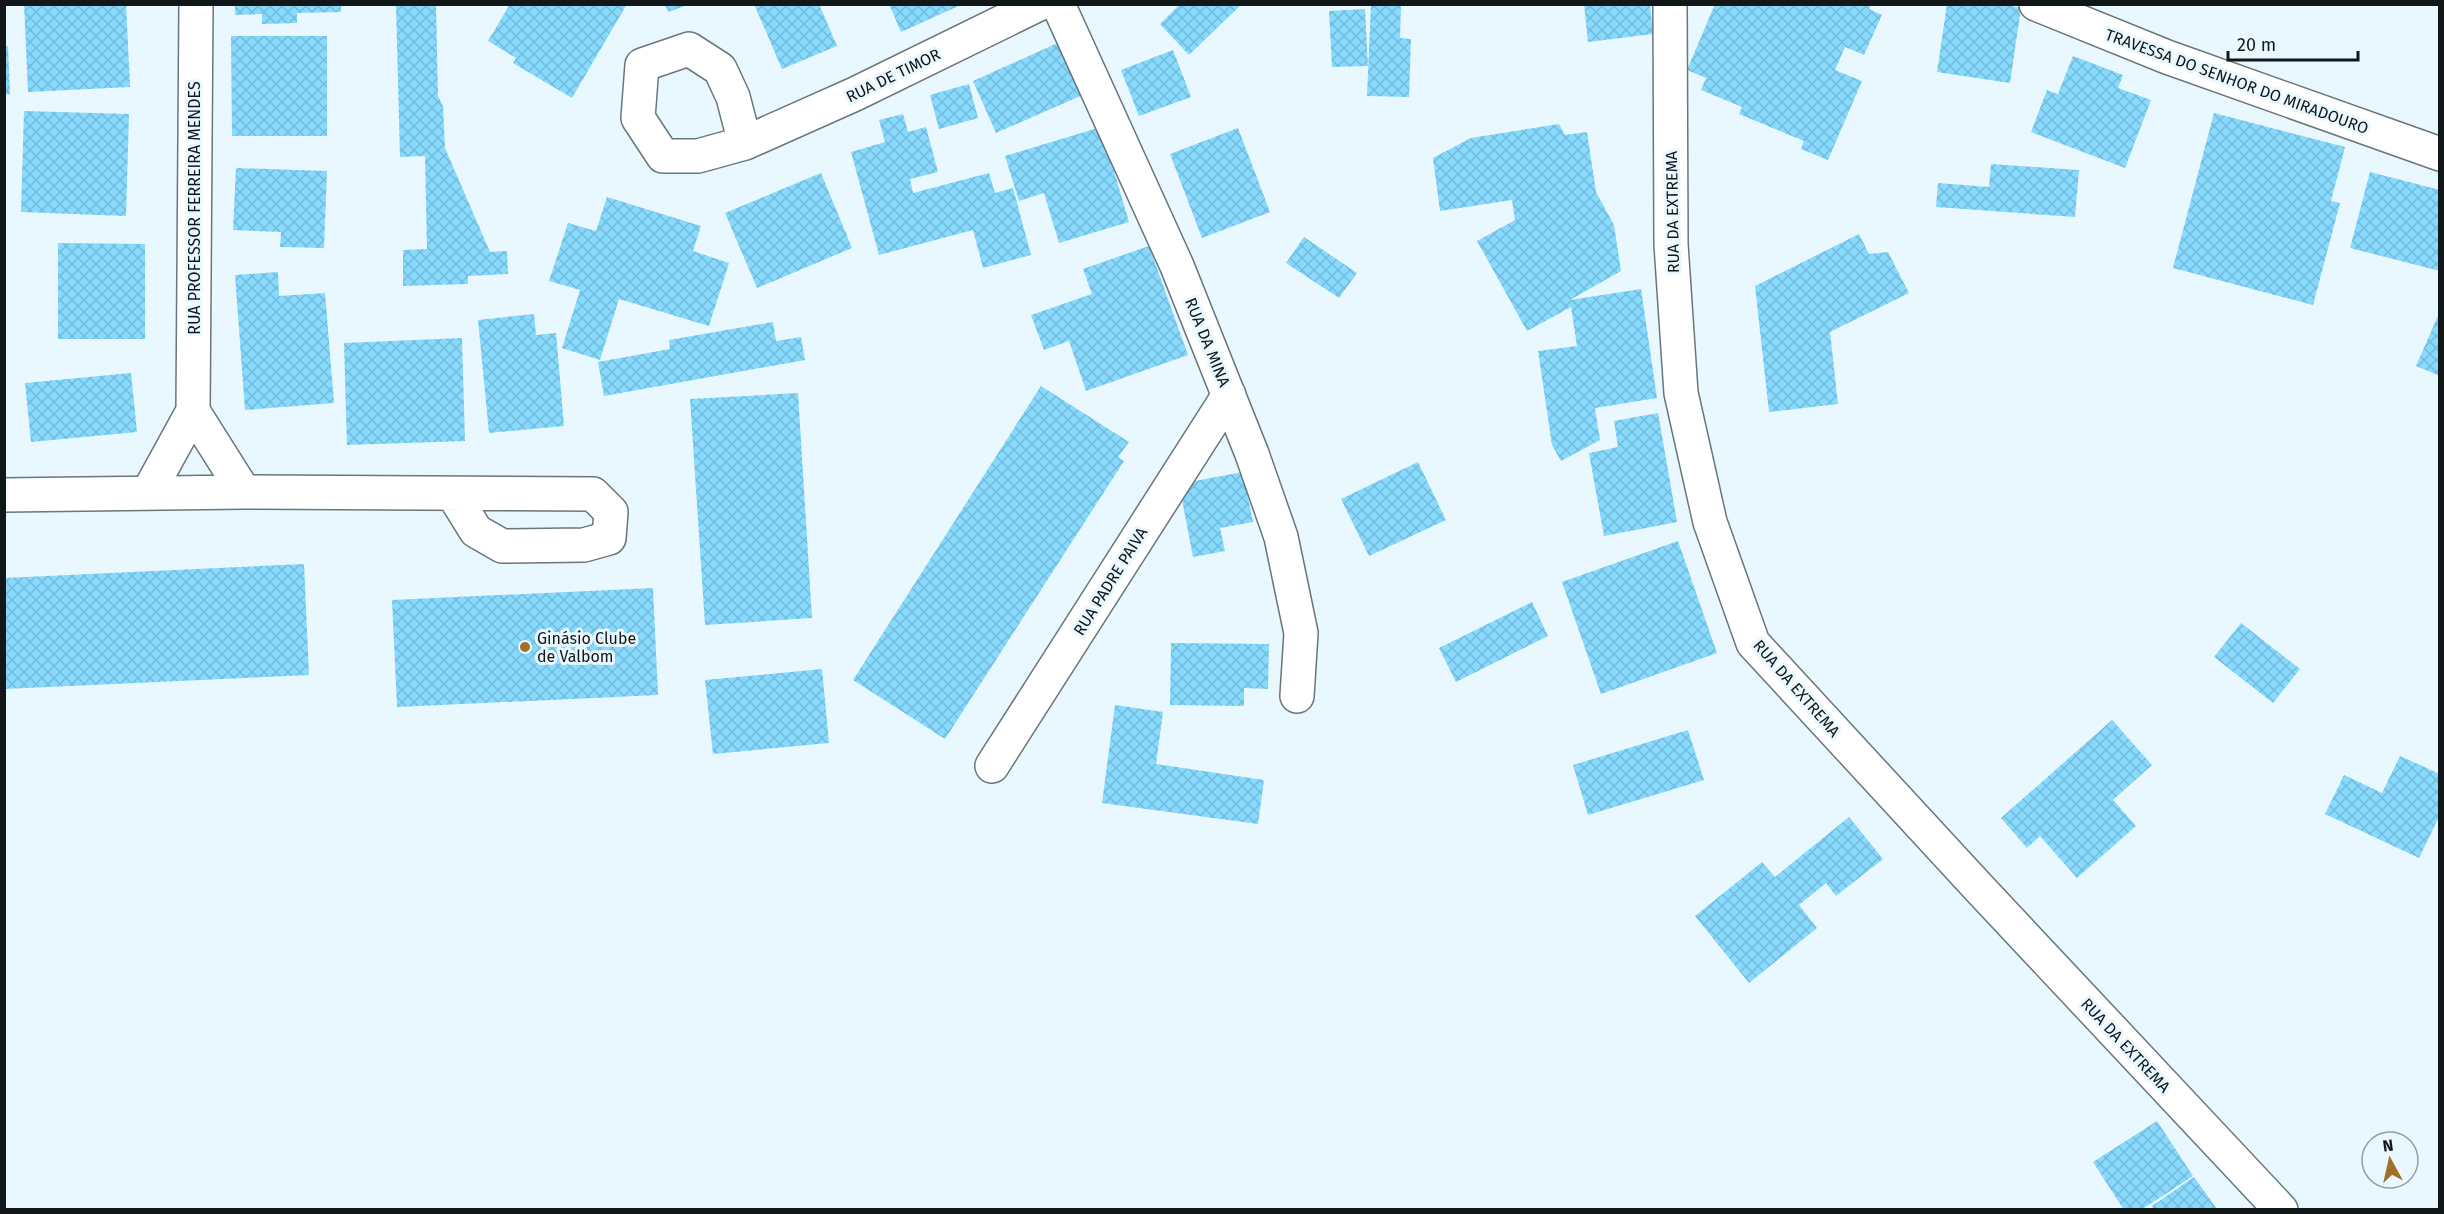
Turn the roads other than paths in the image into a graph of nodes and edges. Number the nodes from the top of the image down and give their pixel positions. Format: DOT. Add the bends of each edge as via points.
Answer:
graph roads {
  1 [pos="196,4"];
  2 [pos="1039,4"];
  3 [pos="1058,4"];
  4 [pos="1670,4"];
  5 [pos="2037,4"];
  6 [pos="745,143"];
  7 [pos="2439,154"];
  8 [pos="1229,395"];
  9 [pos="193,411"];
  10 [pos="244,492"];
  11 [pos="148,493"];
  12 [pos="453,494"];
  13 [pos="4,495"];
  14 [pos="1298,696"];
  15 [pos="992,766"];
  16 [pos="2280,1209"];
  1 -- 9 [label="street, RUA PROFESSOR FERREIRA MENDES"];
  2 -- 6 [label="street, RUA DE TIMOR"];
  3 -- 8 [label="street, RUA DA MINA" via="1177,266"];
  4 -- 16 [label="street, RUA DA EXTREMA" via="1671,244 1681,393 1710,522 1754,643"];
  5 -- 7 [label="street, TRAVESSA DO SENHOR DO MIRADOURO" via="2167,57"];
  8 -- 14 [label="street, RUA DA MINA" via="1281,537 1301,633"];
  8 -- 15 [label="street, RUA PADRE PAIVA"];
  9 -- 10 [label="street"];
  9 -- 11 [label="street, RUA PROFESSOR FERREIRA MENDES"];
  10 -- 11 [label="street"];
  10 -- 12 [label="street"];
  11 -- 13 [label="street"];
}
